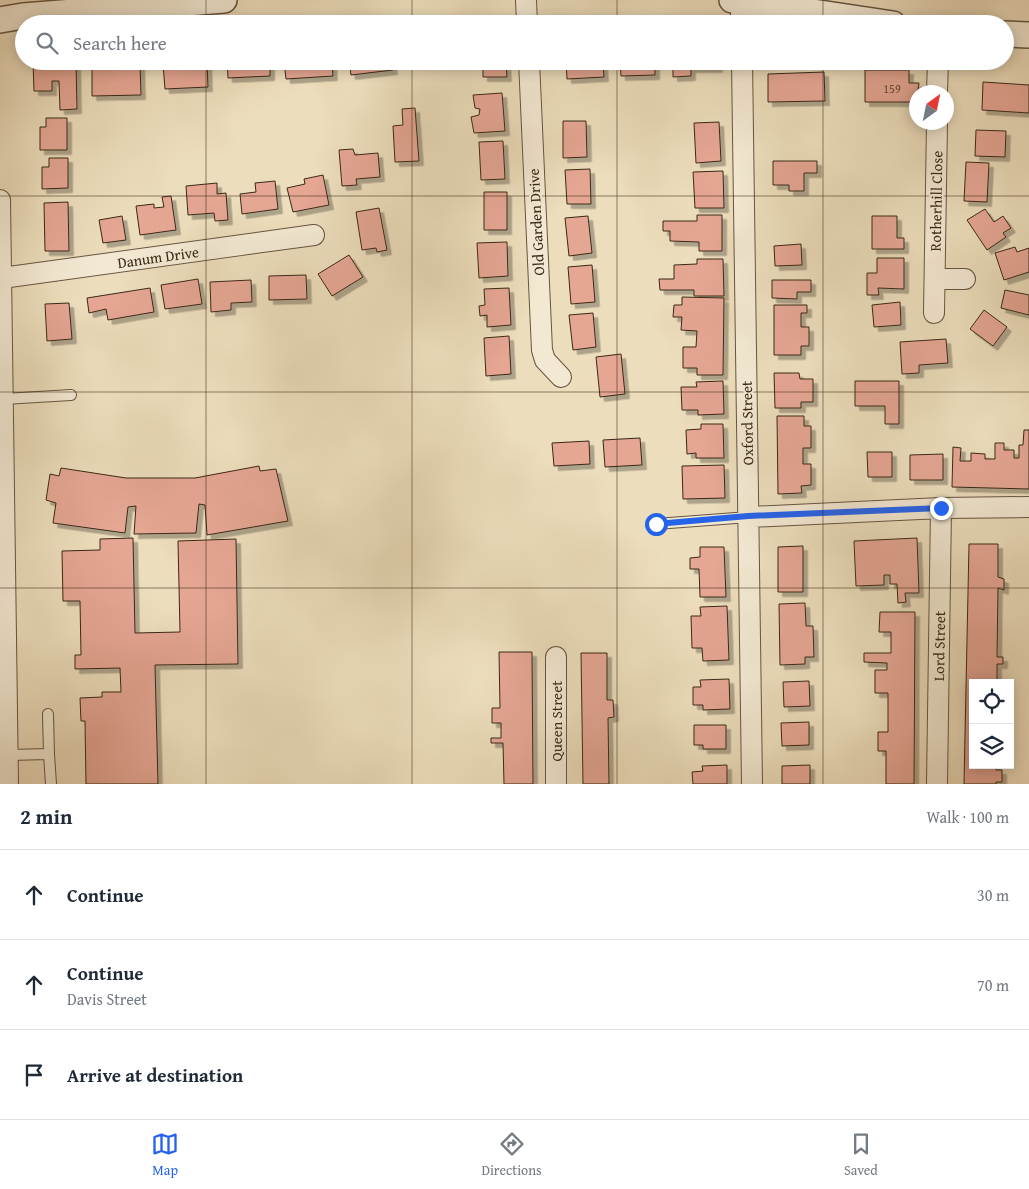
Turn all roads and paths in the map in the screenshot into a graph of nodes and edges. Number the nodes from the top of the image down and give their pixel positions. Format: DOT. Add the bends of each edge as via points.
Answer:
graph roads {
  1 [pos="224,0"];
  2 [pos="526,0"];
  3 [pos="738,8"];
  4 [pos="36,15"];
  5 [pos="527,15"];
  6 [pos="806,15"];
  7 [pos="15,17"];
  8 [pos="0,20"];
  9 [pos="1014,34"];
  10 [pos="1029,35"];
  11 [pos="529,70"];
  12 [pos="742,70"];
  13 [pos="938,70"];
  14 [pos="937,85"];
  15 [pos="937,130"];
  16 [pos="0,200"];
  17 [pos="314,235"];
  18 [pos="2,278"];
  19 [pos="935,279"];
  20 [pos="965,279"];
  21 [pos="934,313"];
  22 [pos="561,377"];
  23 [pos="71,396"];
  24 [pos="4,399"];
  25 [pos="1029,507"];
  26 [pos="941,508"];
  27 [pos="748,516"];
  28 [pos="656,524"];
  29 [pos="556,657"];
  30 [pos="48,714"];
  31 [pos="8,754"];
  32 [pos="49,754"];
  33 [pos="8,784"];
  34 [pos="51,784"];
  35 [pos="556,784"];
  36 [pos="752,784"];
  37 [pos="937,784"];
  1 -- 4 [label="street"];
  2 -- 5 [label="street"];
  3 -- 6 [label="street"];
  7 -- 8 [label="street"];
  9 -- 10 [label="street"];
  11 -- 22 [label="street, Old Garden Drive" via="542,350 545,360"];
  12 -- 27 [label="street, Oxford Street"];
  13 -- 14 [label="street"];
  15 -- 19 [label="street, Rotherhill Close"];
  16 -- 18 [label="street"];
  17 -- 18 [label="street, Danum Drive"];
  18 -- 24 [label="street"];
  19 -- 20 [label="street"];
  19 -- 21 [label="street, Rotherhill Close"];
  23 -- 24 [label="lane"];
  24 -- 31 [label="street"];
  25 -- 26 [label="street"];
  26 -- 27 [label="street"];
  26 -- 37 [label="street, Lord Street"];
  27 -- 28 [label="lane"];
  27 -- 36 [label="street, Oxford Street"];
  29 -- 35 [label="street, Queen Street"];
  30 -- 32 [label="lane"];
  31 -- 32 [label="lane"];
  31 -- 33 [label="street"];
  32 -- 34 [label="lane"];
}
